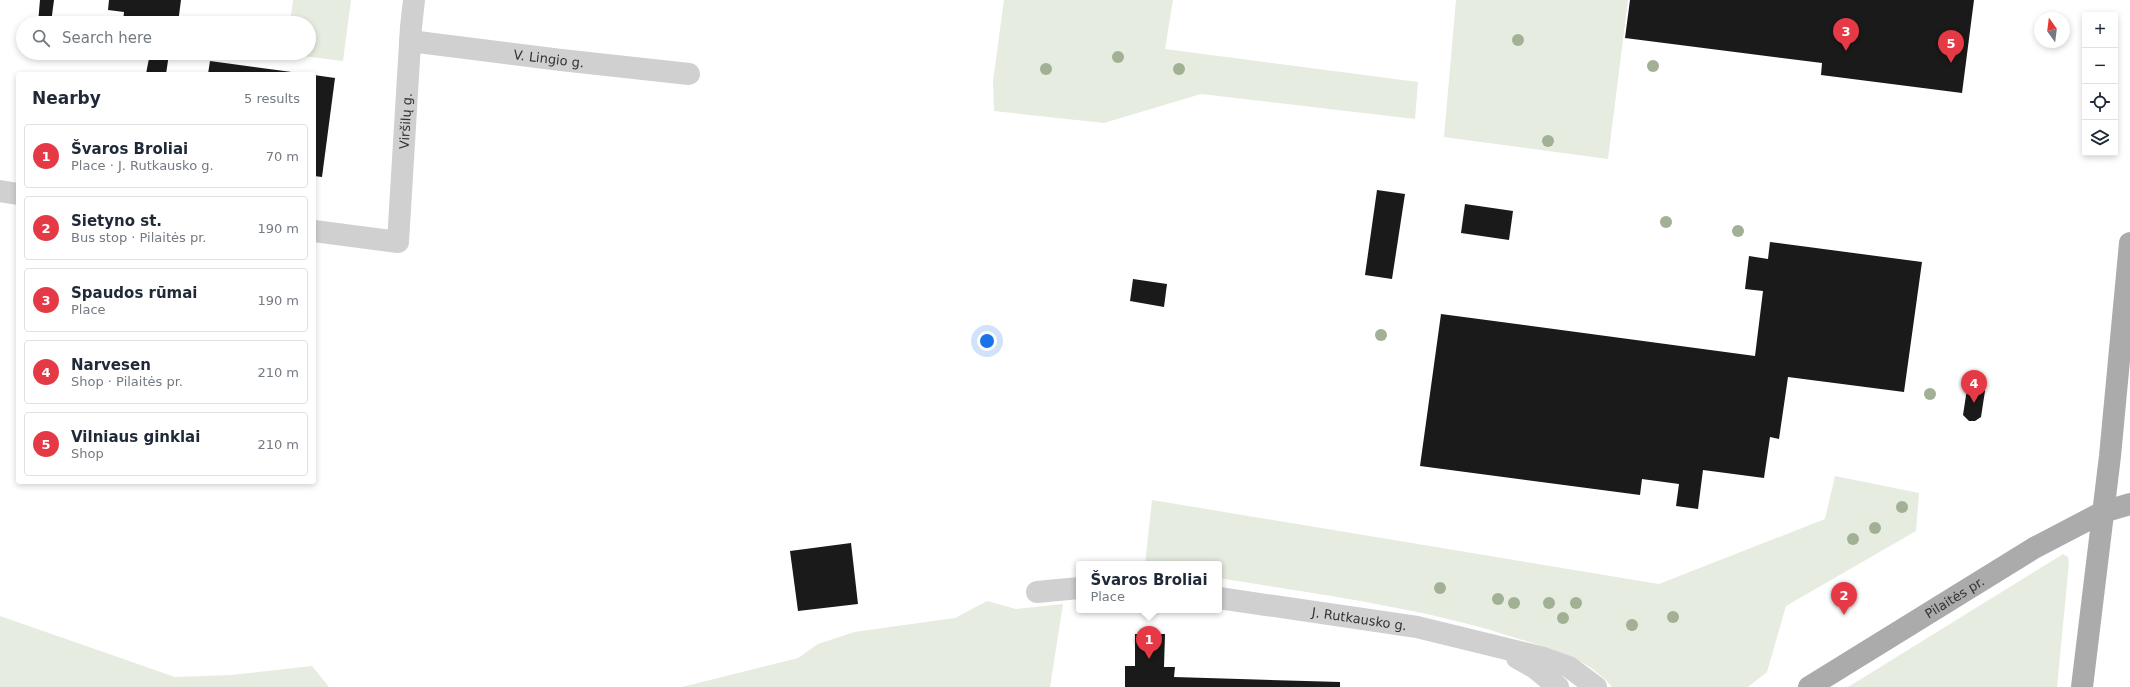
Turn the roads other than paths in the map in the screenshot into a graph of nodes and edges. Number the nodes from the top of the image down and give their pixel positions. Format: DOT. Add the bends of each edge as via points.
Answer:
graph roads {
  1 [pos="414,0"];
  2 [pos="410,41"];
  3 [pos="689,74"];
  4 [pos="0,191"];
  5 [pos="16,194"];
  6 [pos="316,231"];
  7 [pos="2130,243"];
  8 [pos="2130,504"];
  9 [pos="2103,512"];
  10 [pos="1076,588"];
  11 [pos="1037,592"];
  12 [pos="1222,598"];
  13 [pos="1499,647"];
  14 [pos="1558,687"];
  15 [pos="1596,687"];
  16 [pos="1809,687"];
  17 [pos="2082,687"];
  1 -- 2 [label="street, Viršilų g."];
  2 -- 3 [label="street, V. Lingio g."];
  2 -- 6 [label="street, Viršilų g." via="398,242"];
  4 -- 5 [label="street"];
  7 -- 9 [label="main road"];
  8 -- 9 [label="main road, Pilaitės pr."];
  9 -- 16 [label="main road, Pilaitės pr." via="2034,548"];
  9 -- 17 [label="main road"];
  10 -- 11 [label="street"];
  12 -- 13 [label="street, J. Rutkausko g." via="1418,627"];
  13 -- 14 [label="street, J. Rutkausko g." via="1535,668"];
  13 -- 15 [label="street, J. Rutkausko g." via="1569,667"];
}
